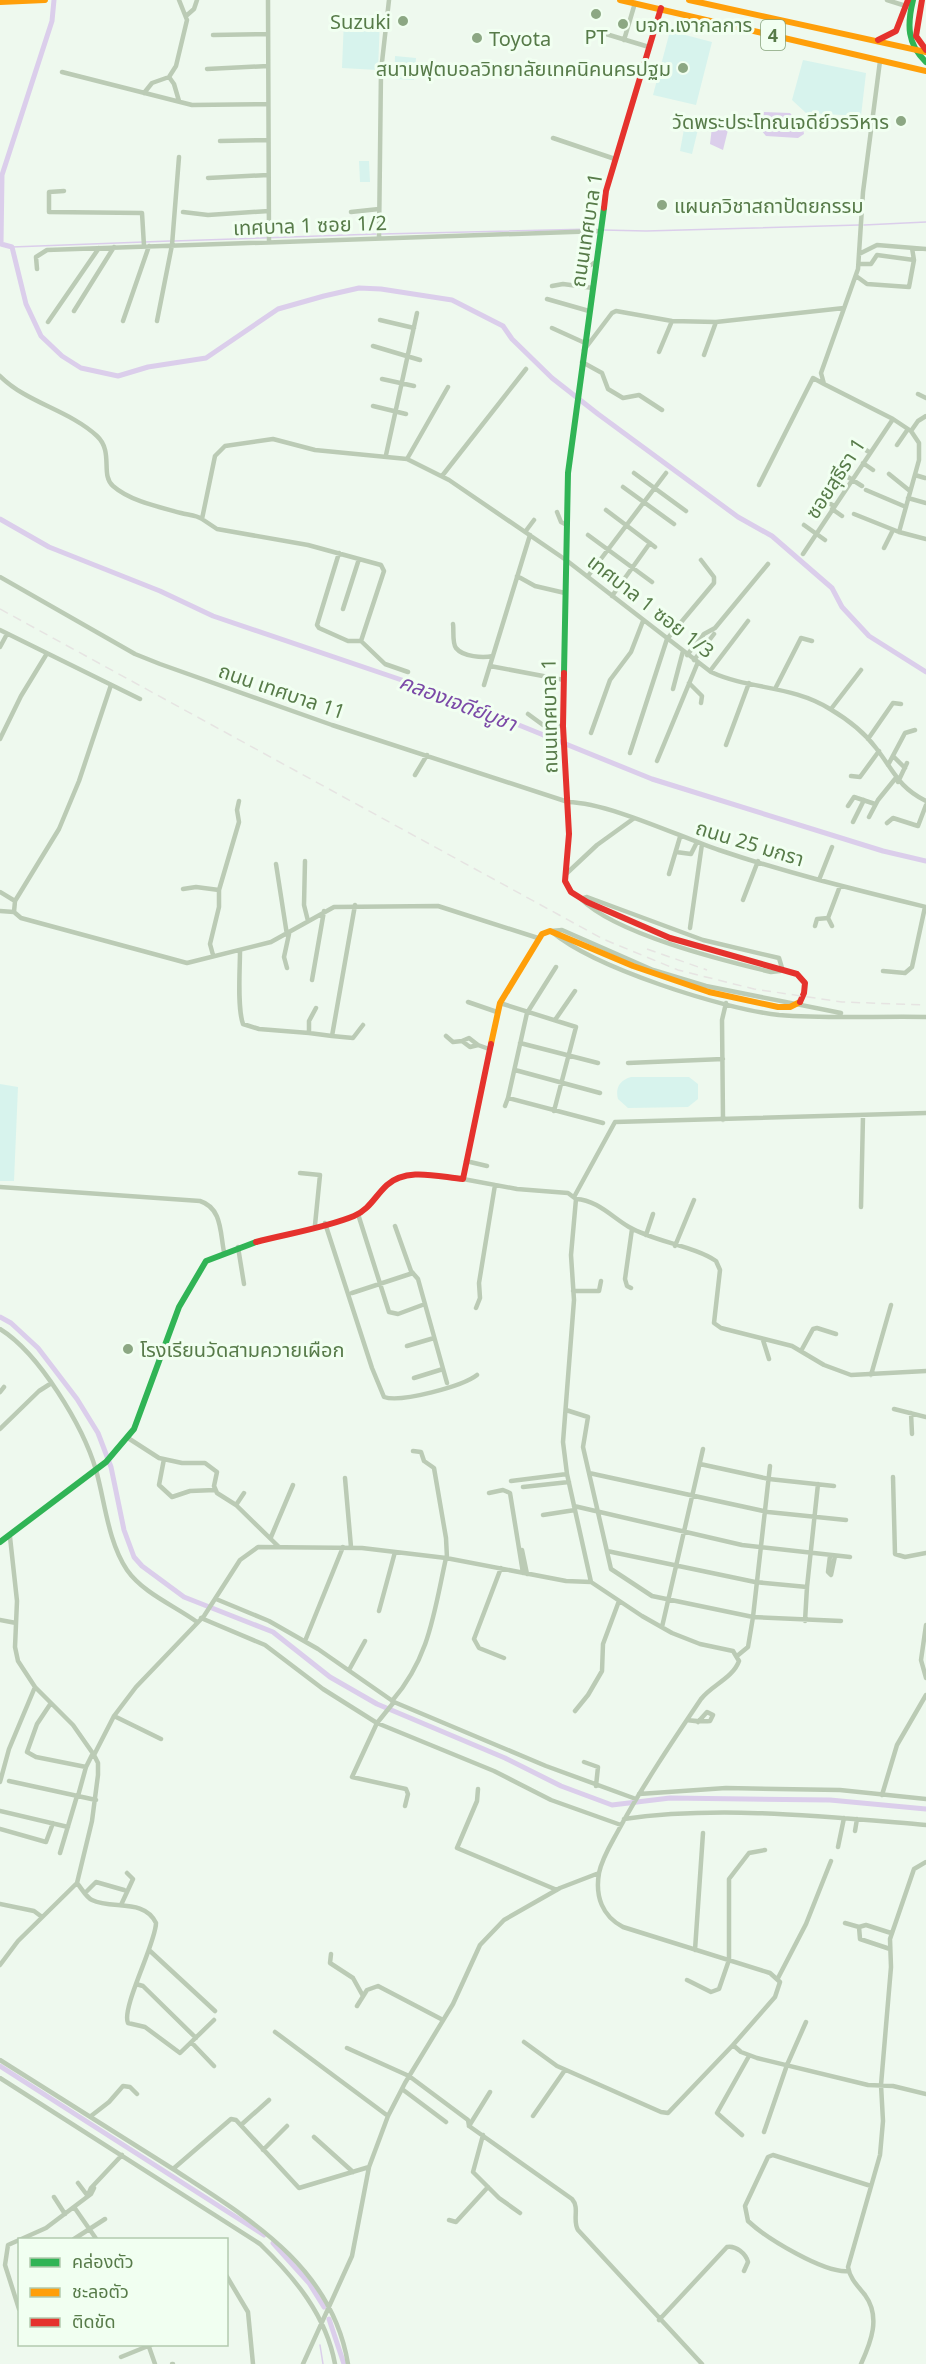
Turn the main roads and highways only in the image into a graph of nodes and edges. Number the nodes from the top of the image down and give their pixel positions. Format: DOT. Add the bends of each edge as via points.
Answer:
graph roads {
  1 [pos="45,0"];
  2 [pos="620,0"];
  3 [pos="689,0"];
  4 [pos="913,0"];
  5 [pos="922,0"];
  6 [pos="0,2"];
  7 [pos="704,2"];
  8 [pos="907,3"];
  9 [pos="661,8"];
  10 [pos="900,25"];
  11 [pos="916,30"];
  12 [pos="875,41"];
  13 [pos="926,51"];
  14 [pos="926,62"];
  15 [pos="926,71"];
  16 [pos="0,1542"];
  1 -- 6 [label="main road"];
  2 -- 9 [label="main road, 4"];
  3 -- 7 [label="main road, 4"];
  4 -- 14 [label="main road" via="908,35 914,50"];
  5 -- 11 [label="main road"];
  7 -- 12 [label="main road, 4"];
  8 -- 10 [label="main road"];
  9 -- 15 [label="main road, 4"];
  9 -- 16 [label="main road, ถนนเทศบาล 1" via="606,191 567,472 563,726 569,834 565,881 581,899 652,929 714,952 793,972 804,980 803,998 788,1008 700,990 550,931 543,933 497,1012 463,1179 413,1174 394,1178 372,1205 358,1214 224,1252 201,1266 179,1307 128,1438 98,1467"];
  10 -- 11 [label="main road"];
  10 -- 12 [label="main road" via="890,38"];
  11 -- 13 [label="main road"];
  12 -- 13 [label="main road, 4"];
}
